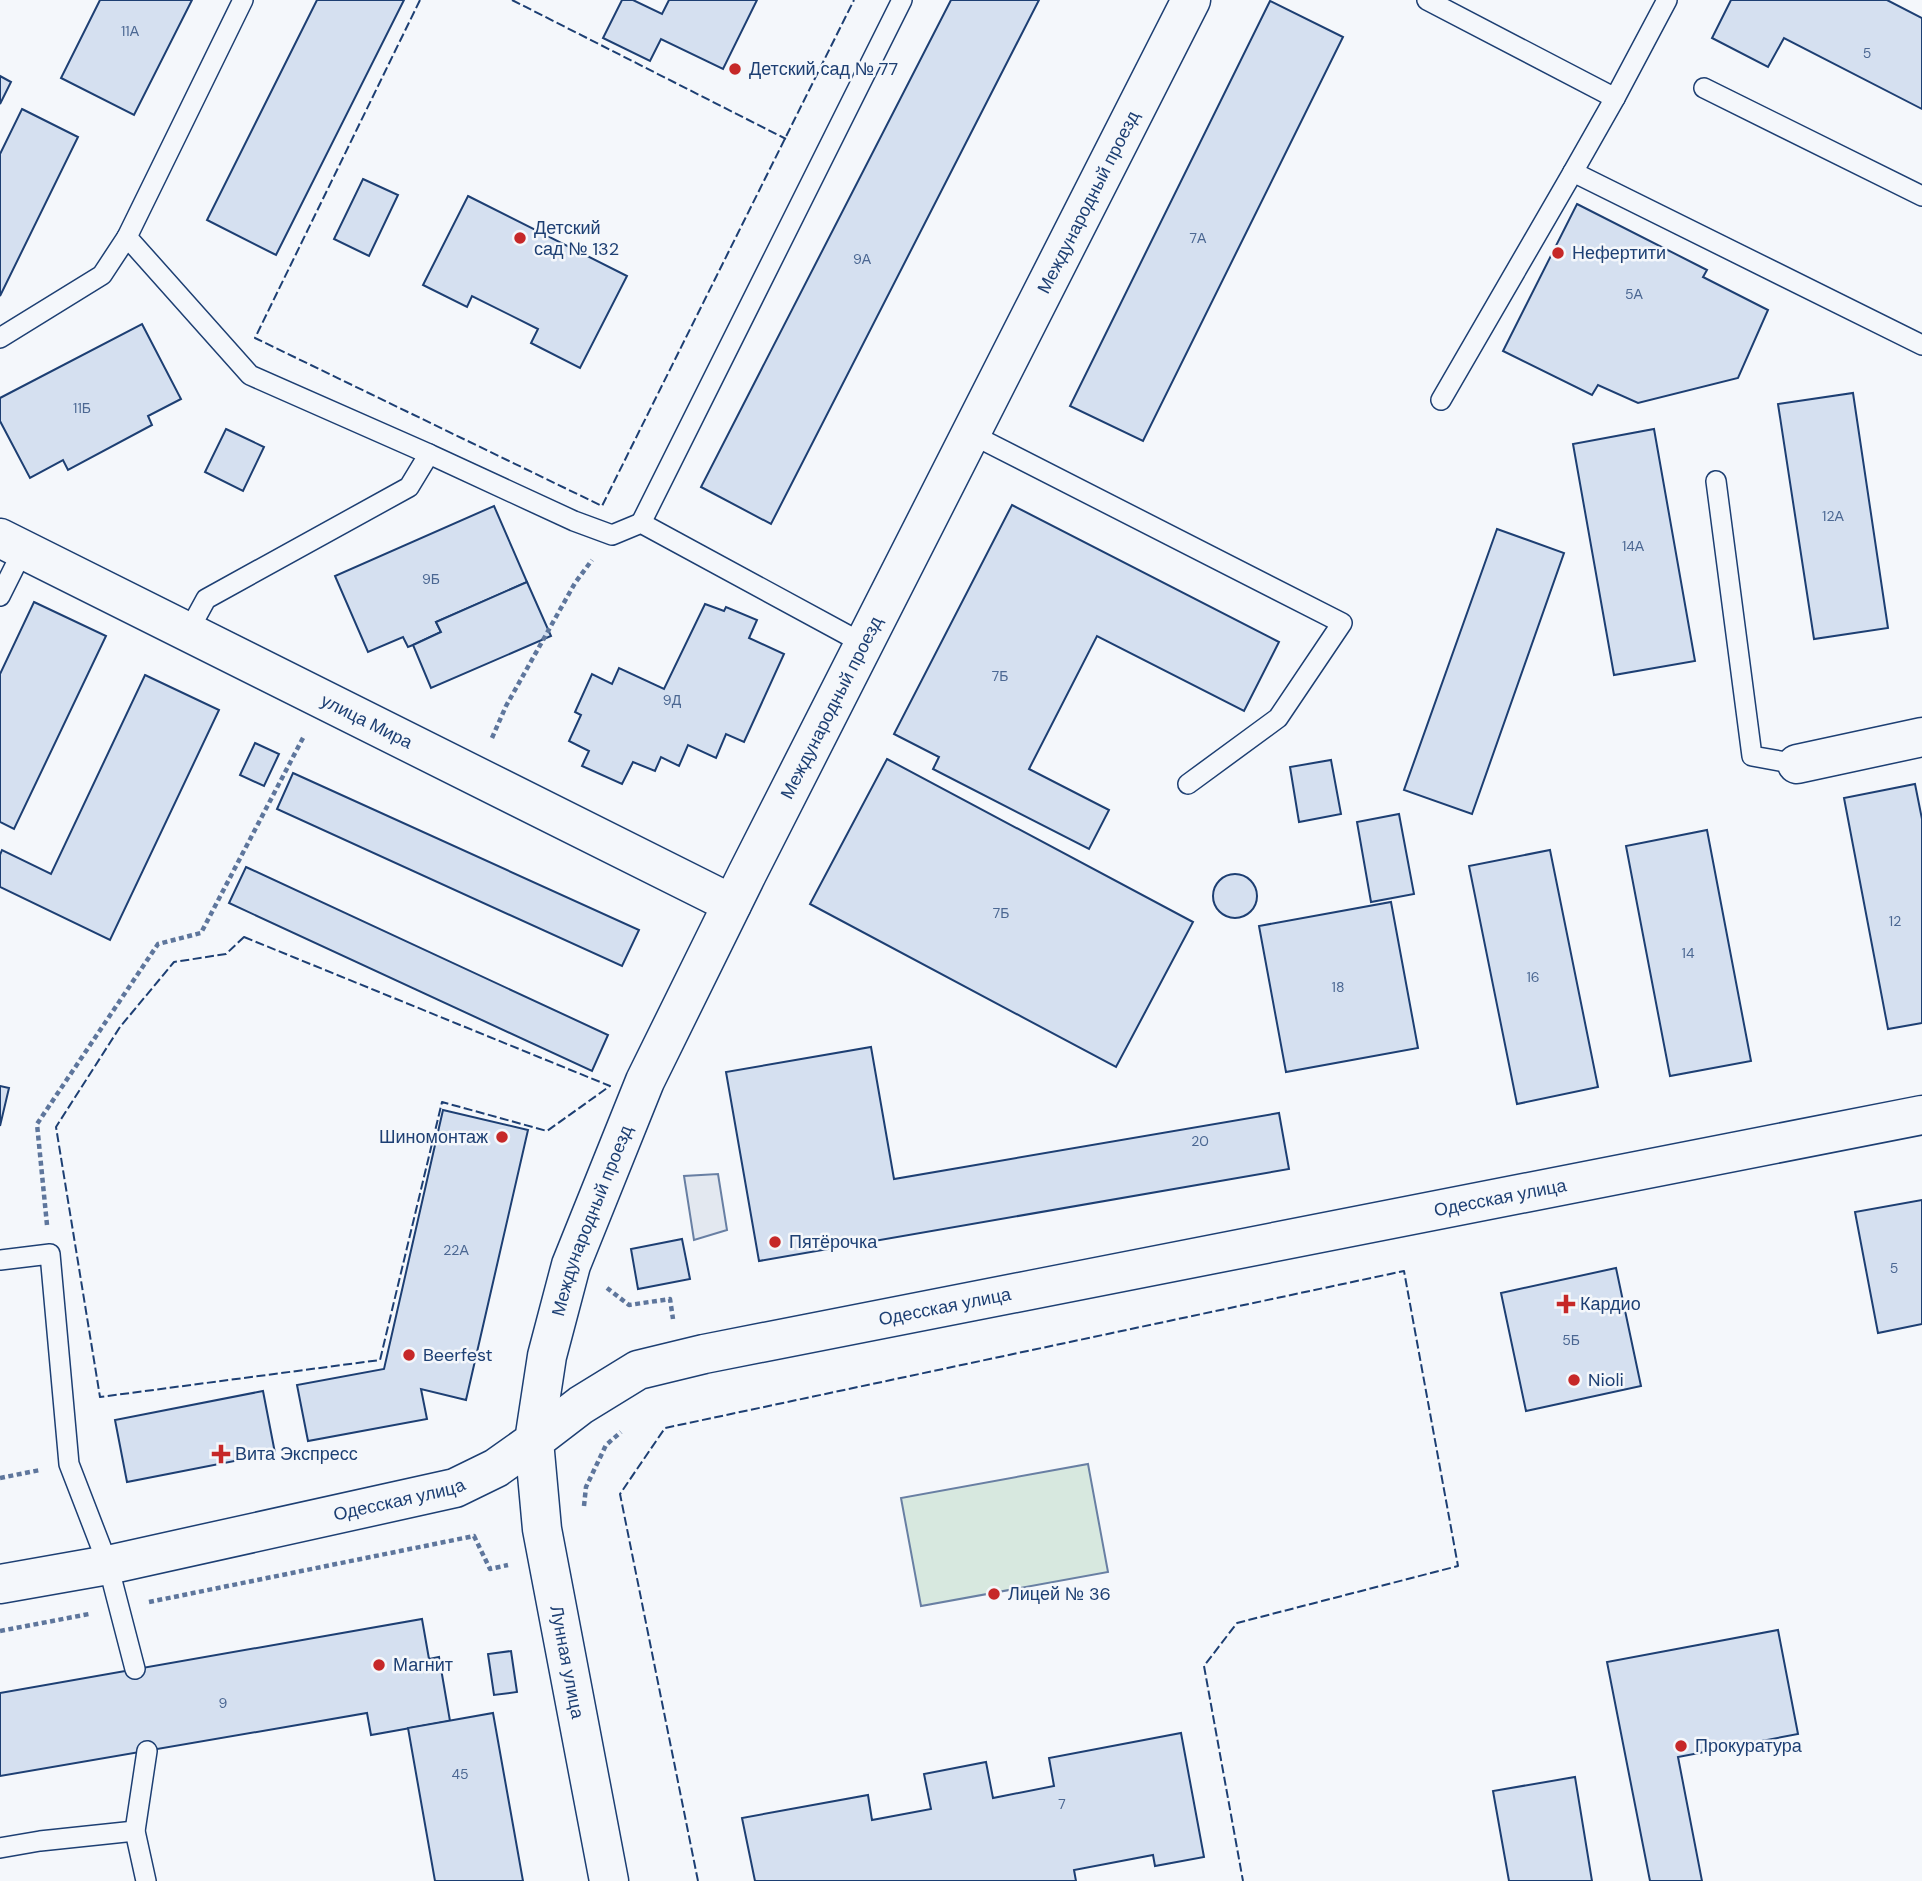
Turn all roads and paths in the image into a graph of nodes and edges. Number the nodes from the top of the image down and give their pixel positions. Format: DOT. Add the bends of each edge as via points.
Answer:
graph roads {
  1 [pos="243,0"];
  2 [pos="902,0"];
  3 [pos="1191,0"];
  4 [pos="1427,0"];
  5 [pos="1667,0"];
  6 [pos="1704,88"];
  7 [pos="1615,98"];
  8 [pos="1573,172"];
  9 [pos="1922,196"];
  10 [pos="127,237"];
  11 [pos="2,335"];
  12 [pos="1922,345"];
  13 [pos="1441,400"];
  14 [pos="971,434"];
  15 [pos="429,454"];
  16 [pos="1716,481"];
  17 [pos="641,523"];
  18 [pos="612,535"];
  19 [pos="12,544"];
  20 [pos="0,596"];
  21 [pos="188,632"];
  22 [pos="864,644"];
  23 [pos="323,699"];
  24 [pos="1922,737"];
  25 [pos="490,741"];
  26 [pos="1797,764"];
  27 [pos="1188,784"];
  28 [pos="732,904"];
  29 [pos="1922,1115"];
  30 [pos="50,1254"];
  31 [pos="0,1260"];
  32 [pos="602,1284"];
  33 [pos="679,1360"];
  34 [pos="625,1428"];
  35 [pos="534,1441"];
  36 [pos="69,1464"];
  37 [pos="0,1478"];
  38 [pos="583,1514"];
  39 [pos="547,1557"];
  40 [pos="108,1565"];
  41 [pos="0,1584"];
  42 [pos="119,1608"];
  43 [pos="0,1632"];
  44 [pos="135,1669"];
  45 [pos="147,1751"];
  46 [pos="135,1831"];
  47 [pos="0,1848"];
  48 [pos="146,1881"];
  49 [pos="609,1881"];
  1 -- 10 [label="lane"];
  2 -- 17 [label="lane"];
  3 -- 14 [label="street, Международный проезд"];
  4 -- 7 [label="lane"];
  5 -- 7 [label="lane"];
  6 -- 9 [label="lane"];
  7 -- 8 [label="lane"];
  8 -- 12 [label="lane"];
  8 -- 13 [label="lane"];
  10 -- 11 [label="lane" via="102,275"];
  10 -- 15 [label="lane" via="250,375"];
  14 -- 22 [label="street, Международный проезд"];
  14 -- 27 [label="lane" via="1342,623 1278,718"];
  15 -- 18 [label="lane"];
  15 -- 21 [label="lane" via="409,487 206,599"];
  16 -- 26 [label="lane" via="1752,756"];
  17 -- 18 [label="lane"];
  17 -- 22 [label="lane"];
  18 -- 25 [label="path" via="575,583"];
  19 -- 20 [label="lane"];
  19 -- 21 [label="street, улица Мира"];
  21 -- 23 [label="street, улица Мира"];
  22 -- 28 [label="street, Международный проезд"];
  23 -- 28 [label="street, улица Мира"];
  23 -- 30 [label="path" via="201,933 158,944 37,1124"];
  24 -- 26 [label="street"];
  28 -- 35 [label="street, Международный проезд" via="645,1082 571,1265 547,1356"];
  29 -- 33 [label="street, Одесская улица"];
  30 -- 31 [label="lane"];
  30 -- 36 [label="lane"];
  32 -- 33 [label="path" via="629,1305 670,1299"];
  33 -- 35 [label="street, Одесская улица" via="638,1370"];
  34 -- 38 [label="path" via="606,1445 586,1487"];
  35 -- 39 [label="street, Лунная улица"];
  35 -- 40 [label="street, Одесская улица" via="496,1468 455,1488"];
  36 -- 37 [label="path"];
  36 -- 40 [label="lane"];
  39 -- 42 [label="path" via="490,1569 474,1536"];
  39 -- 49 [label="street, Лунная улица"];
  40 -- 41 [label="street, Одесская улица"];
  40 -- 42 [label="lane"];
  42 -- 43 [label="path"];
  42 -- 44 [label="lane"];
  45 -- 46 [label="lane"];
  46 -- 47 [label="lane"];
  46 -- 48 [label="lane"];
}
